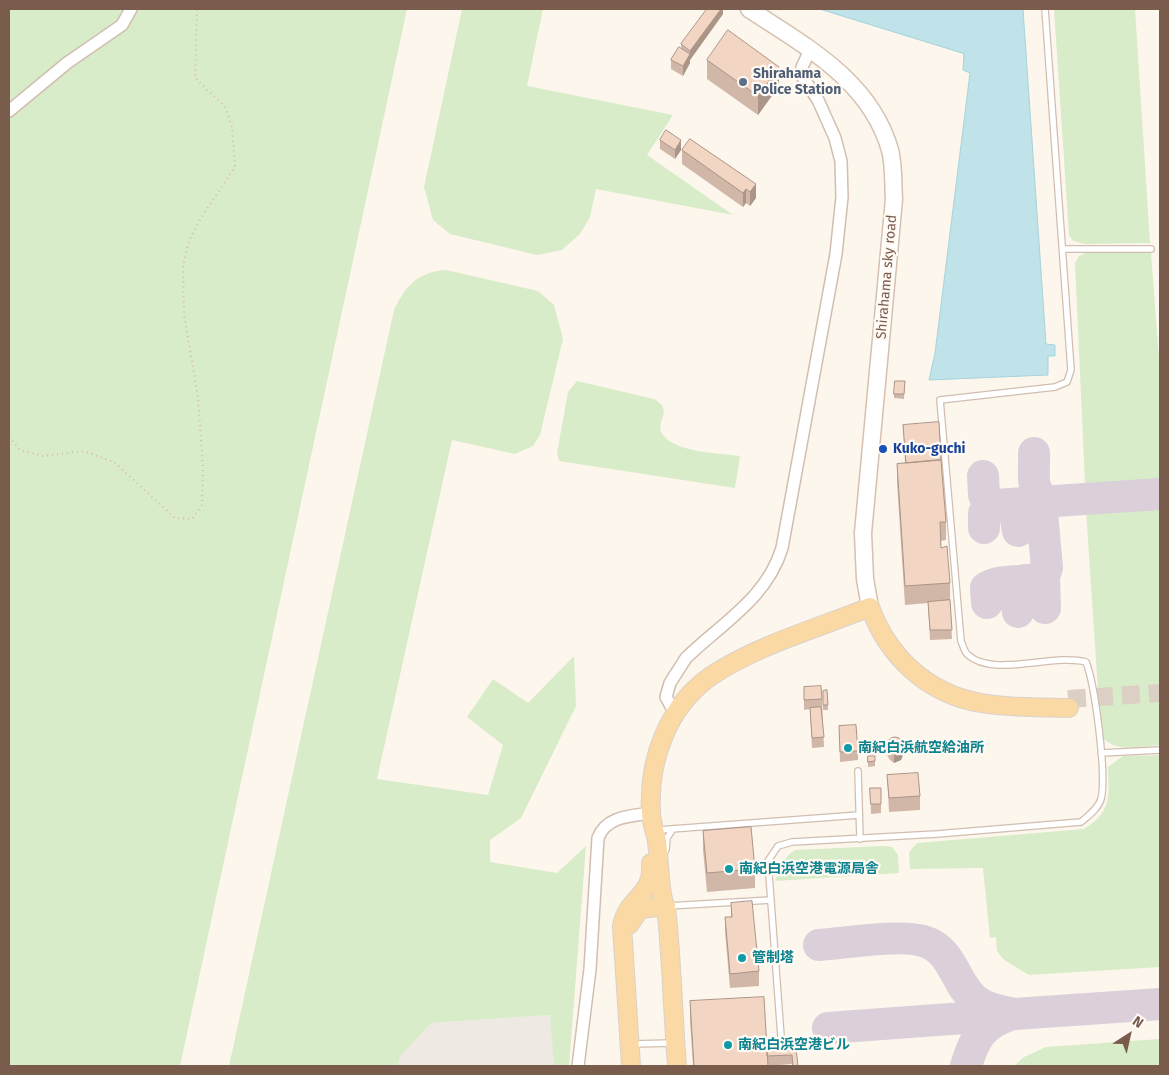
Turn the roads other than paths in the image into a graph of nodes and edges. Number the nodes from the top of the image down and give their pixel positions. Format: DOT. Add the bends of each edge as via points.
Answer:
graph roads {
  1 [pos="131,9"];
  2 [pos="749,9"];
  3 [pos="1045,9"];
  4 [pos="810,50"];
  5 [pos="9,111"];
  6 [pos="1064,249"];
  7 [pos="1151,249"];
  8 [pos="870,607"];
  9 [pos="1068,704"];
  10 [pos="678,710"];
  11 [pos="1160,750"];
  12 [pos="1101,753"];
  13 [pos="858,771"];
  14 [pos="859,816"];
  15 [pos="652,822"];
  16 [pos="673,829"];
  17 [pos="860,838"];
  18 [pos="666,854"];
  19 [pos="666,862"];
  20 [pos="771,900"];
  21 [pos="666,906"];
  22 [pos="624,958"];
  23 [pos="675,1043"];
  24 [pos="630,1044"];
  25 [pos="782,1056"];
  26 [pos="578,1066"];
  27 [pos="631,1066"];
  28 [pos="677,1066"];
  1 -- 5 [label="street" via="122,25 67,63"];
  2 -- 4 [label="street, Shirahama sky road"];
  3 -- 6 [label="lane"];
  4 -- 8 [label="street, Shirahama sky road" via="831,64 865,99 882,130 892,165 894,200 864,533 865,579"];
  4 -- 10 [label="street" via="802,67 802,76 818,100 835,138 841,162 842,198 836,254 782,548 770,579 678,669 666,697"];
  6 -- 7 [label="lane"];
  6 -- 12 [label="lane" via="1072,370 1067,382 940,400 961,641 966,654 979,662 1002,664 1073,658 1086,662 1091,676"];
  8 -- 9 [label="main road" via="887,643 904,664 950,694 999,705"];
  8 -- 10 [label="main road" via="726,667 698,687"];
  10 -- 15 [label="main road" via="652,771"];
  11 -- 12 [label="lane"];
  12 -- 17 [label="lane" via="1101,800 1081,822"];
  13 -- 14 [label="lane"];
  14 -- 16 [label="lane"];
  14 -- 17 [label="lane"];
  15 -- 16 [label="lane"];
  15 -- 21 [label="main road"];
  15 -- 22 [label="main road" via="651,880 624,916"];
  15 -- 26 [label="street" via="612,820 598,838 590,969"];
  16 -- 18 [label="lane" via="667,838"];
  17 -- 20 [label="lane" via="792,842 778,846 768,861"];
  19 -- 21 [label="lane"];
  20 -- 21 [label="lane"];
  20 -- 25 [label="lane"];
  21 -- 22 [label="main road" via="637,912 630,922"];
  21 -- 23 [label="main road"];
  22 -- 24 [label="main road"];
  23 -- 24 [label="lane"];
  23 -- 28 [label="main road"];
  24 -- 27 [label="main road"];
}
